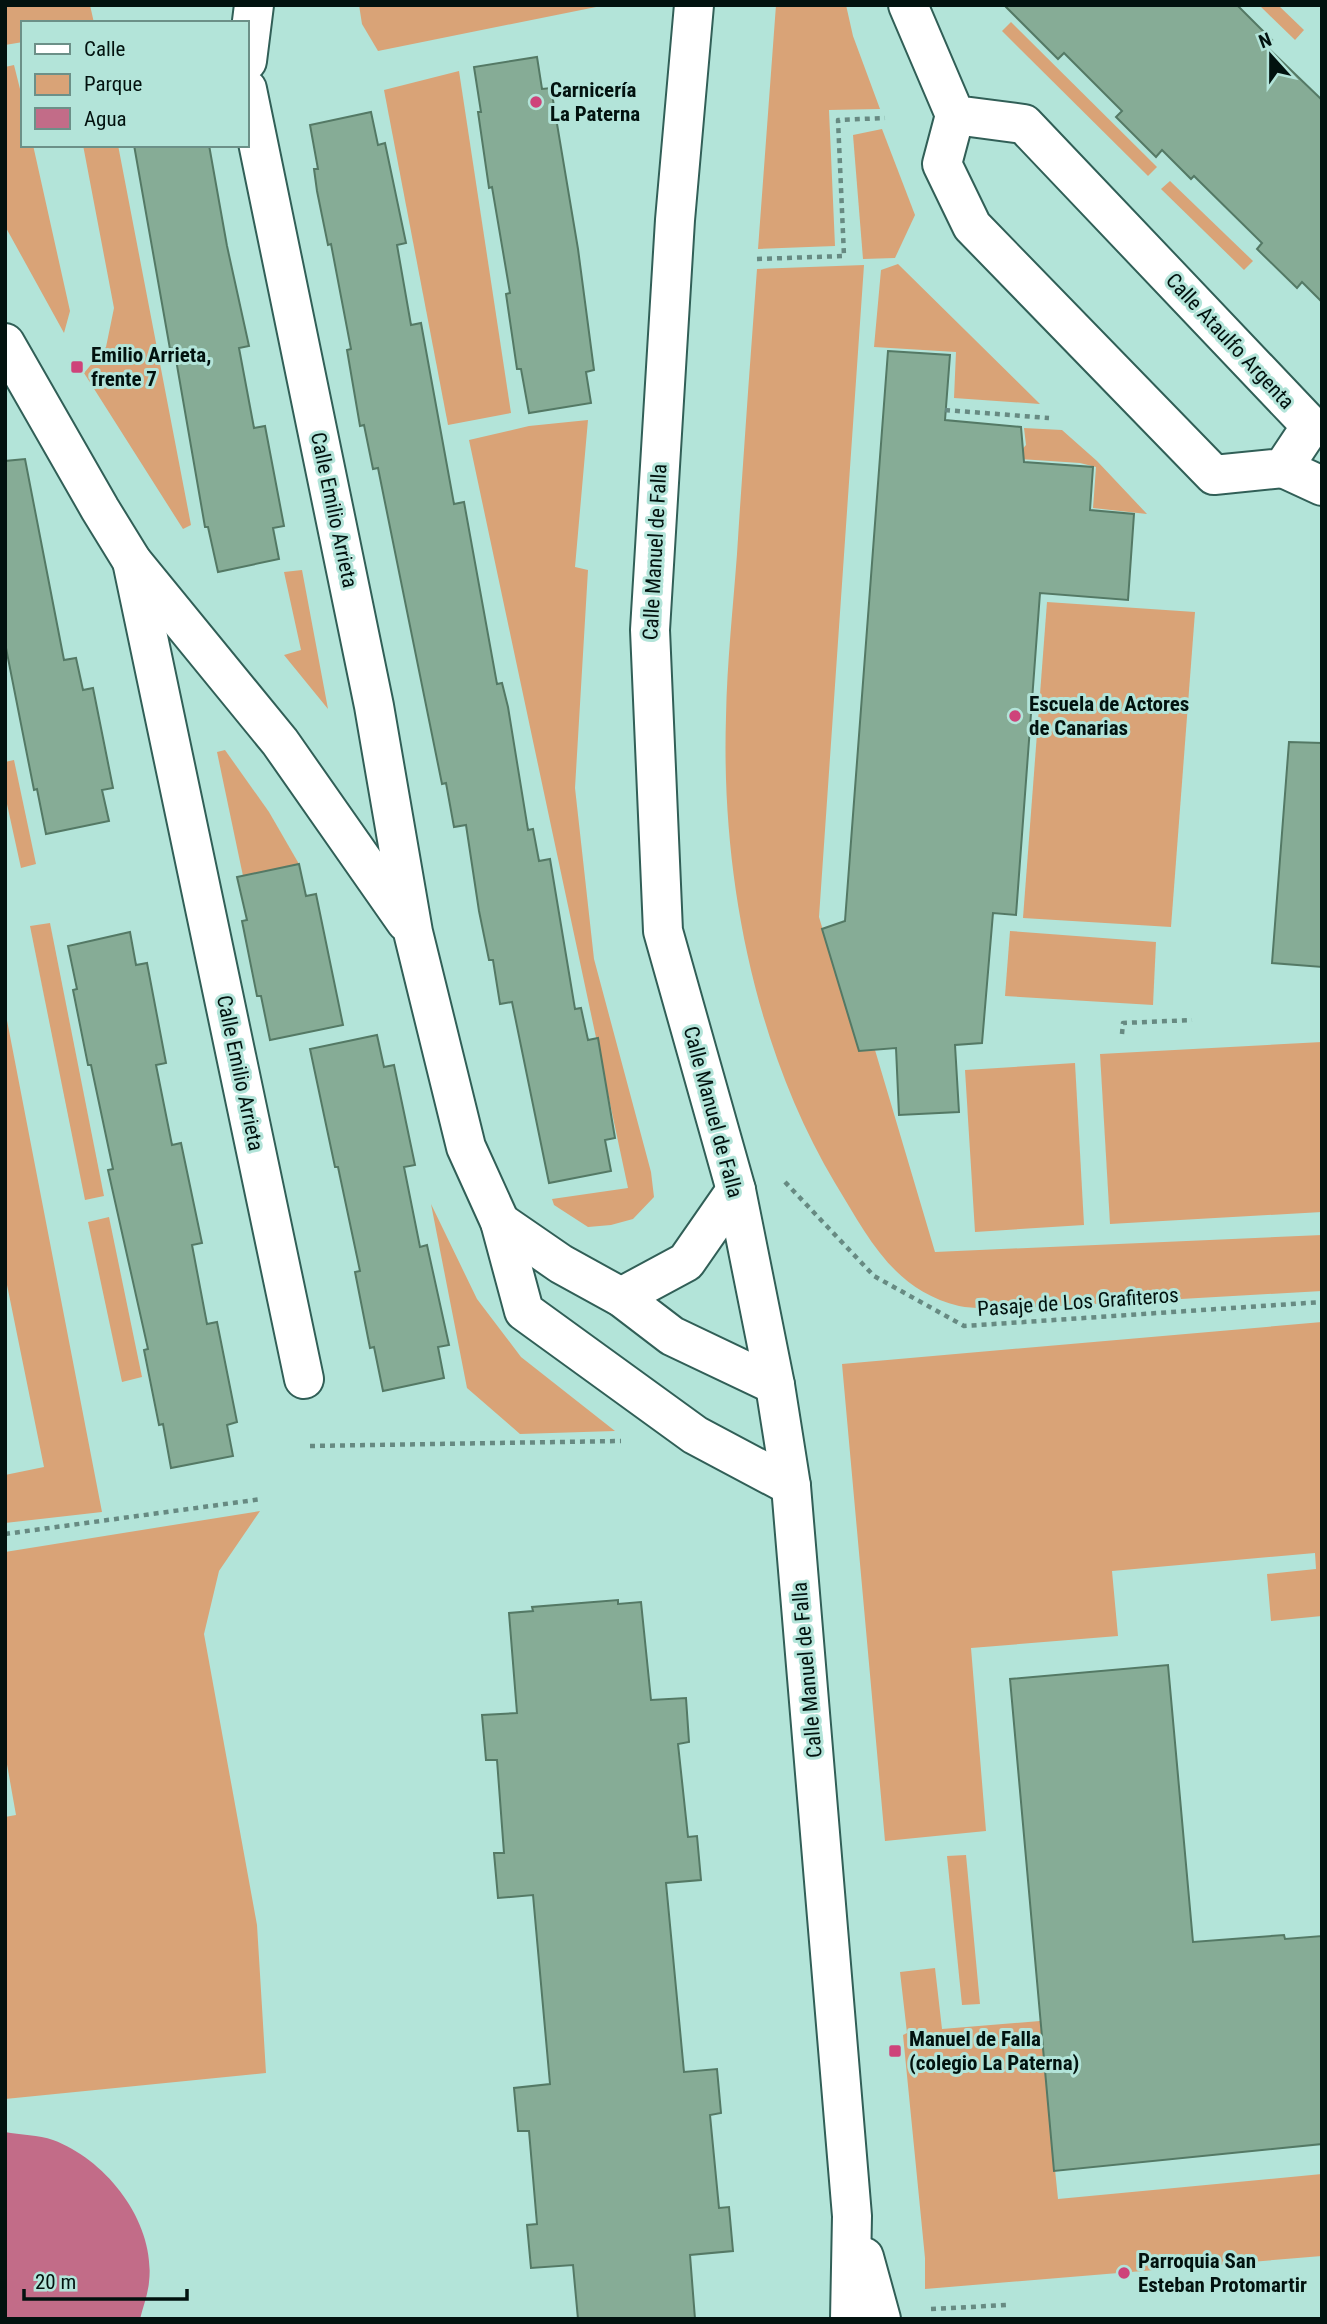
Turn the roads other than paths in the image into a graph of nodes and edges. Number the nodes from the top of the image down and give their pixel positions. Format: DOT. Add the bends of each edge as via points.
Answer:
graph roads {
  1 [pos="254,5"];
  2 [pos="694,5"];
  3 [pos="908,5"];
  4 [pos="248,53"];
  5 [pos="248,94"];
  6 [pos="955,115"];
  7 [pos="5,343"];
  8 [pos="1283,468"];
  9 [pos="1322,486"];
  10 [pos="132,561"];
  11 [pos="413,932"];
  12 [pos="736,1190"];
  13 [pos="499,1222"];
  14 [pos="621,1297"];
  15 [pos="304,1379"];
  16 [pos="775,1385"];
  17 [pos="791,1486"];
  18 [pos="852,2216"];
  19 [pos="850,2319"];
  20 [pos="881,2319"];
  1 -- 4 [label="street"];
  2 -- 12 [label="street, Calle Manuel de Falla" via="675,220 650,630 663,931"];
  3 -- 6 [label="street"];
  5 -- 11 [label="street, Calle Emilio Arrieta" via="374,706"];
  6 -- 8 [label="street" via="942,164 972,226 1214,475"];
  6 -- 8 [label="street, Calle Ataulfo Argenta" via="1024,124 1311,426"];
  7 -- 10 [label="street, Calle Emilio Arrieta"];
  8 -- 9 [label="street"];
  10 -- 11 [label="street, Calle Emilio Arrieta" via="280,742"];
  10 -- 15 [label="street, Calle Emilio Arrieta"];
  11 -- 13 [label="street, Calle Emilio Arrieta" via="467,1147"];
  12 -- 14 [label="street" via="686,1262"];
  12 -- 16 [label="street, Calle Manuel de Falla"];
  13 -- 14 [label="street"];
  13 -- 17 [label="street, Calle Emilio Arrieta" via="524,1311 695,1435"];
  14 -- 16 [label="street" via="672,1336"];
  16 -- 17 [label="street, Calle Manuel de Falla"];
  17 -- 18 [label="street, Calle Manuel de Falla"];
  18 -- 19 [label="street, Calle Manuel de Falla"];
  18 -- 20 [label="street, Calle Manuel de Falla"];
}
